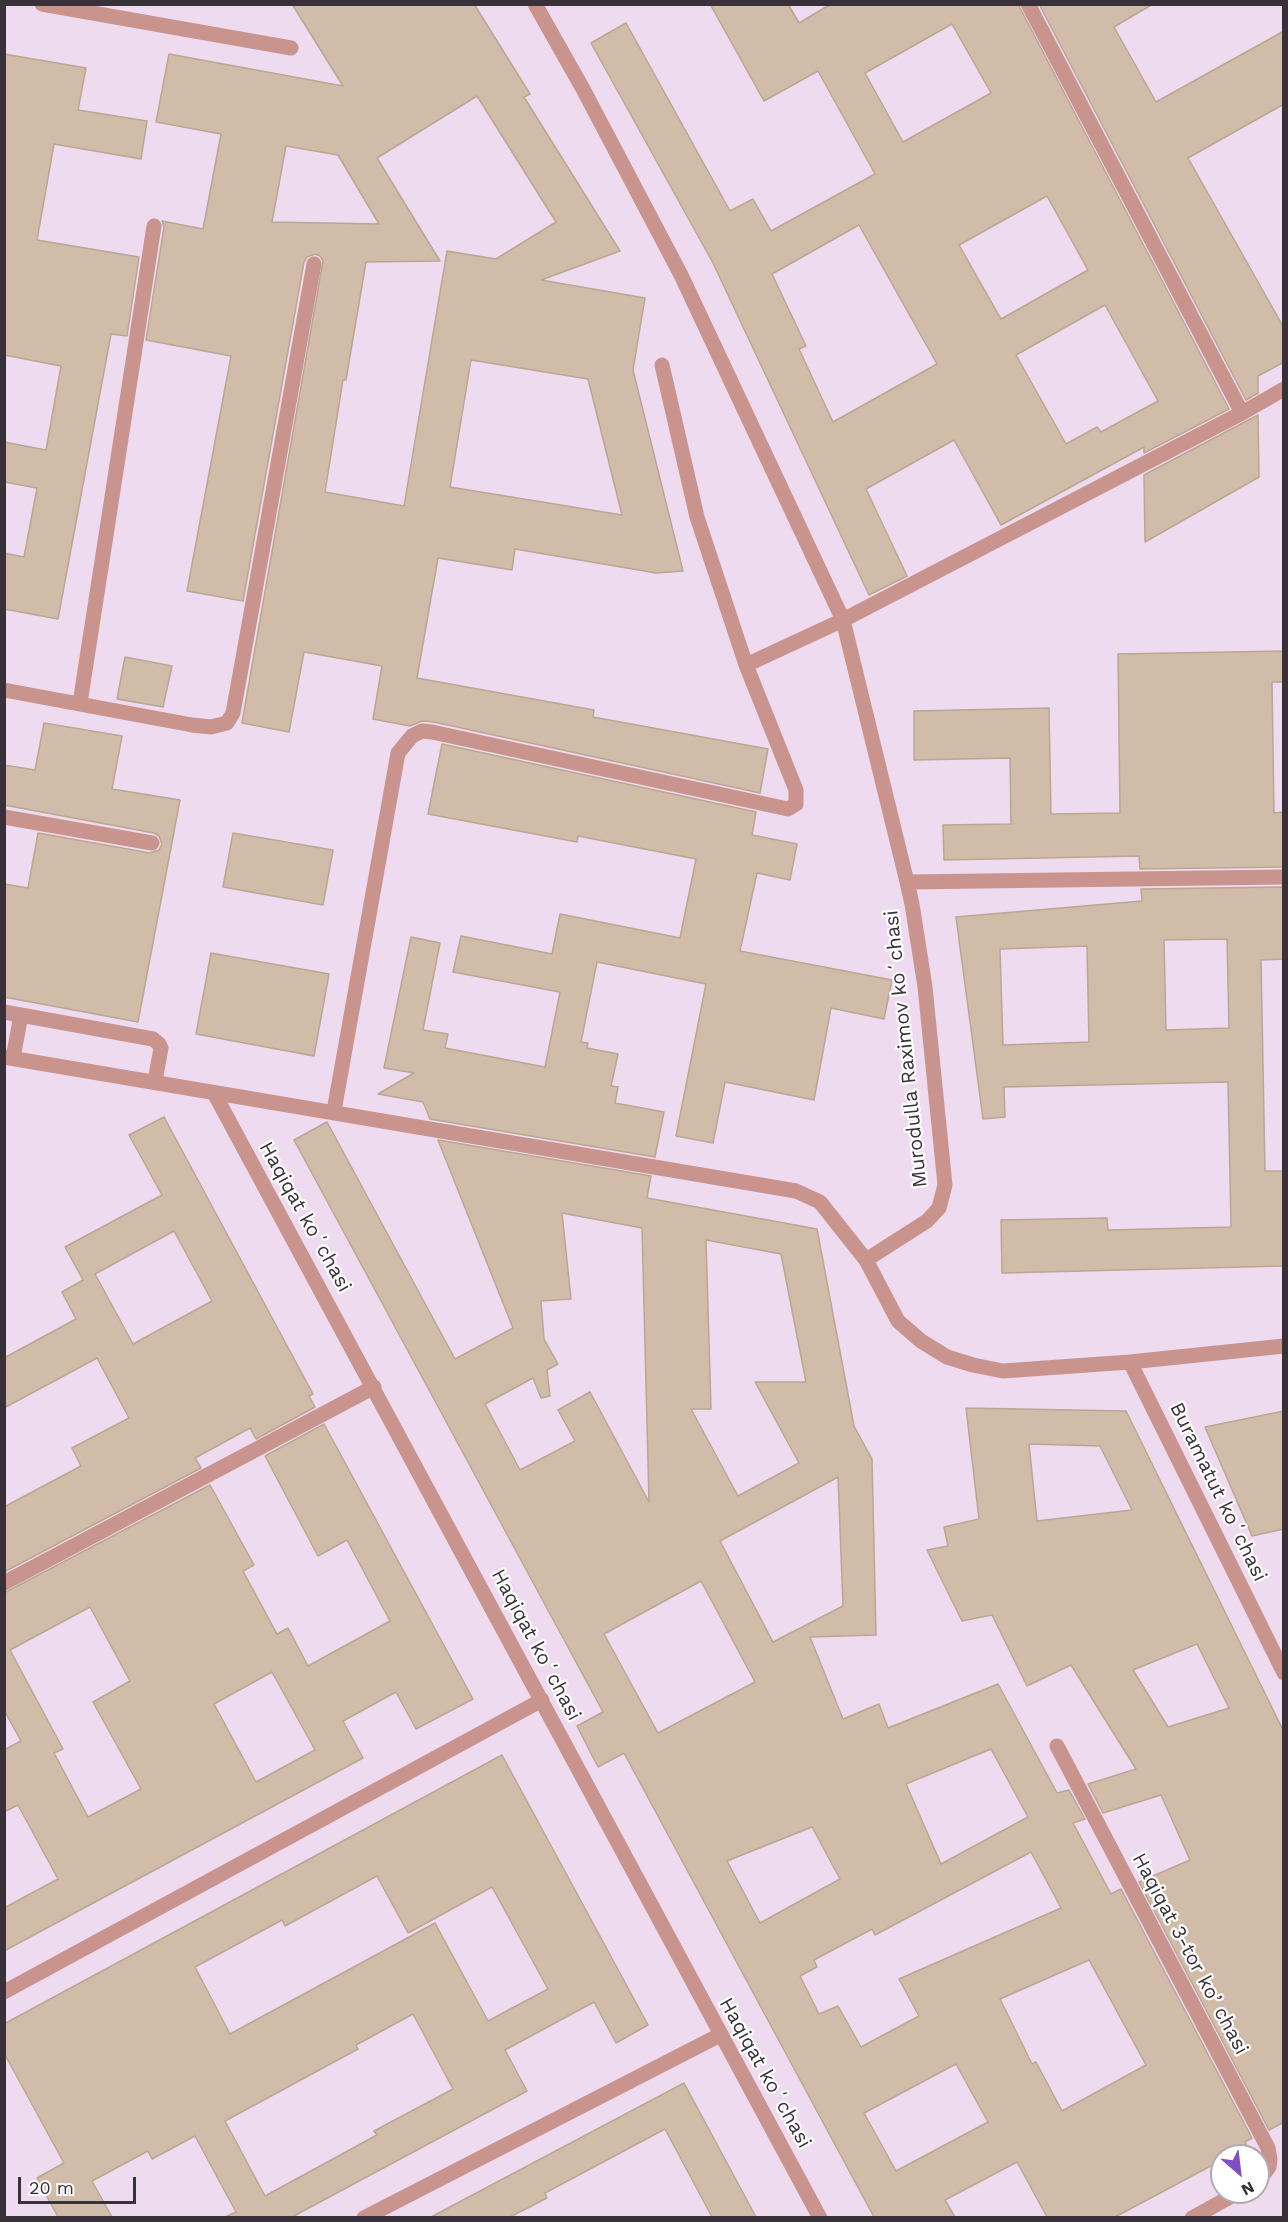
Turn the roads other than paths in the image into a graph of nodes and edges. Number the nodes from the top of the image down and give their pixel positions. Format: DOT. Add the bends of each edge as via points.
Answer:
graph roads {
  1 [pos="42,4"];
  2 [pos="535,4"];
  3 [pos="1028,4"];
  4 [pos="291,48"];
  5 [pos="154,226"];
  6 [pos="314,264"];
  7 [pos="662,365"];
  8 [pos="1284,388"];
  9 [pos="1242,413"];
  10 [pos="843,621"];
  11 [pos="746,665"];
  12 [pos="4,690"];
  13 [pos="80,704"];
  14 [pos="4,817"];
  15 [pos="152,843"];
  16 [pos="1284,877"];
  17 [pos="907,882"];
  18 [pos="4,1011"];
  19 [pos="21,1015"];
  20 [pos="9,1058"];
  21 [pos="155,1081"];
  22 [pos="214,1093"];
  23 [pos="334,1111"];
  24 [pos="866,1260"];
  25 [pos="1284,1346"];
  26 [pos="1130,1362"];
  27 [pos="374,1387"];
  28 [pos="4,1583"];
  29 [pos="1284,1674"];
  30 [pos="542,1700"];
  31 [pos="1057,1746"];
  32 [pos="4,1992"];
  33 [pos="720,2035"];
  34 [pos="1266,2144"];
  35 [pos="1216,2204"];
  36 [pos="364,2217"];
  37 [pos="820,2217"];
  38 [pos="1192,2217"];
  1 -- 4 [label="street"];
  2 -- 10 [label="street" via="681,275"];
  3 -- 9 [label="street"];
  5 -- 13 [label="street"];
  6 -- 13 [label="street" via="233,713 227,723 211,727"];
  7 -- 11 [label="street" via="697,517"];
  8 -- 9 [label="street"];
  9 -- 10 [label="street"];
  10 -- 11 [label="street"];
  10 -- 17 [label="street"];
  11 -- 23 [label="street" via="796,790 796,804 788,809 432,732 412,736 398,753"];
  12 -- 13 [label="street"];
  14 -- 15 [label="street"];
  16 -- 17 [label="street, Murodulla Raximov koʻchasi"];
  17 -- 24 [label="street, Murodulla Raximov koʻchasi" via="925,987 945,1185 939,1208 927,1221"];
  18 -- 19 [label="street"];
  19 -- 20 [label="street"];
  19 -- 21 [label="street" via="153,1039 161,1048"];
  20 -- 21 [label="street"];
  21 -- 22 [label="street"];
  22 -- 23 [label="street"];
  22 -- 27 [label="street, Haqiqat koʻchasi"];
  23 -- 24 [label="street" via="796,1191 820,1202"];
  24 -- 26 [label="street" via="898,1321 947,1357 1003,1371"];
  25 -- 26 [label="street"];
  26 -- 29 [label="street, Buramatut koʻchasi"];
  27 -- 28 [label="street"];
  27 -- 30 [label="street, Haqiqat koʻchasi"];
  30 -- 32 [label="street"];
  30 -- 33 [label="street, Haqiqat koʻchasi"];
  31 -- 34 [label="street, Haqiqat 3-tor koʼchasi"];
  33 -- 36 [label="street"];
  33 -- 37 [label="street, Haqiqat koʻchasi"];
  35 -- 38 [label="street"];
}
